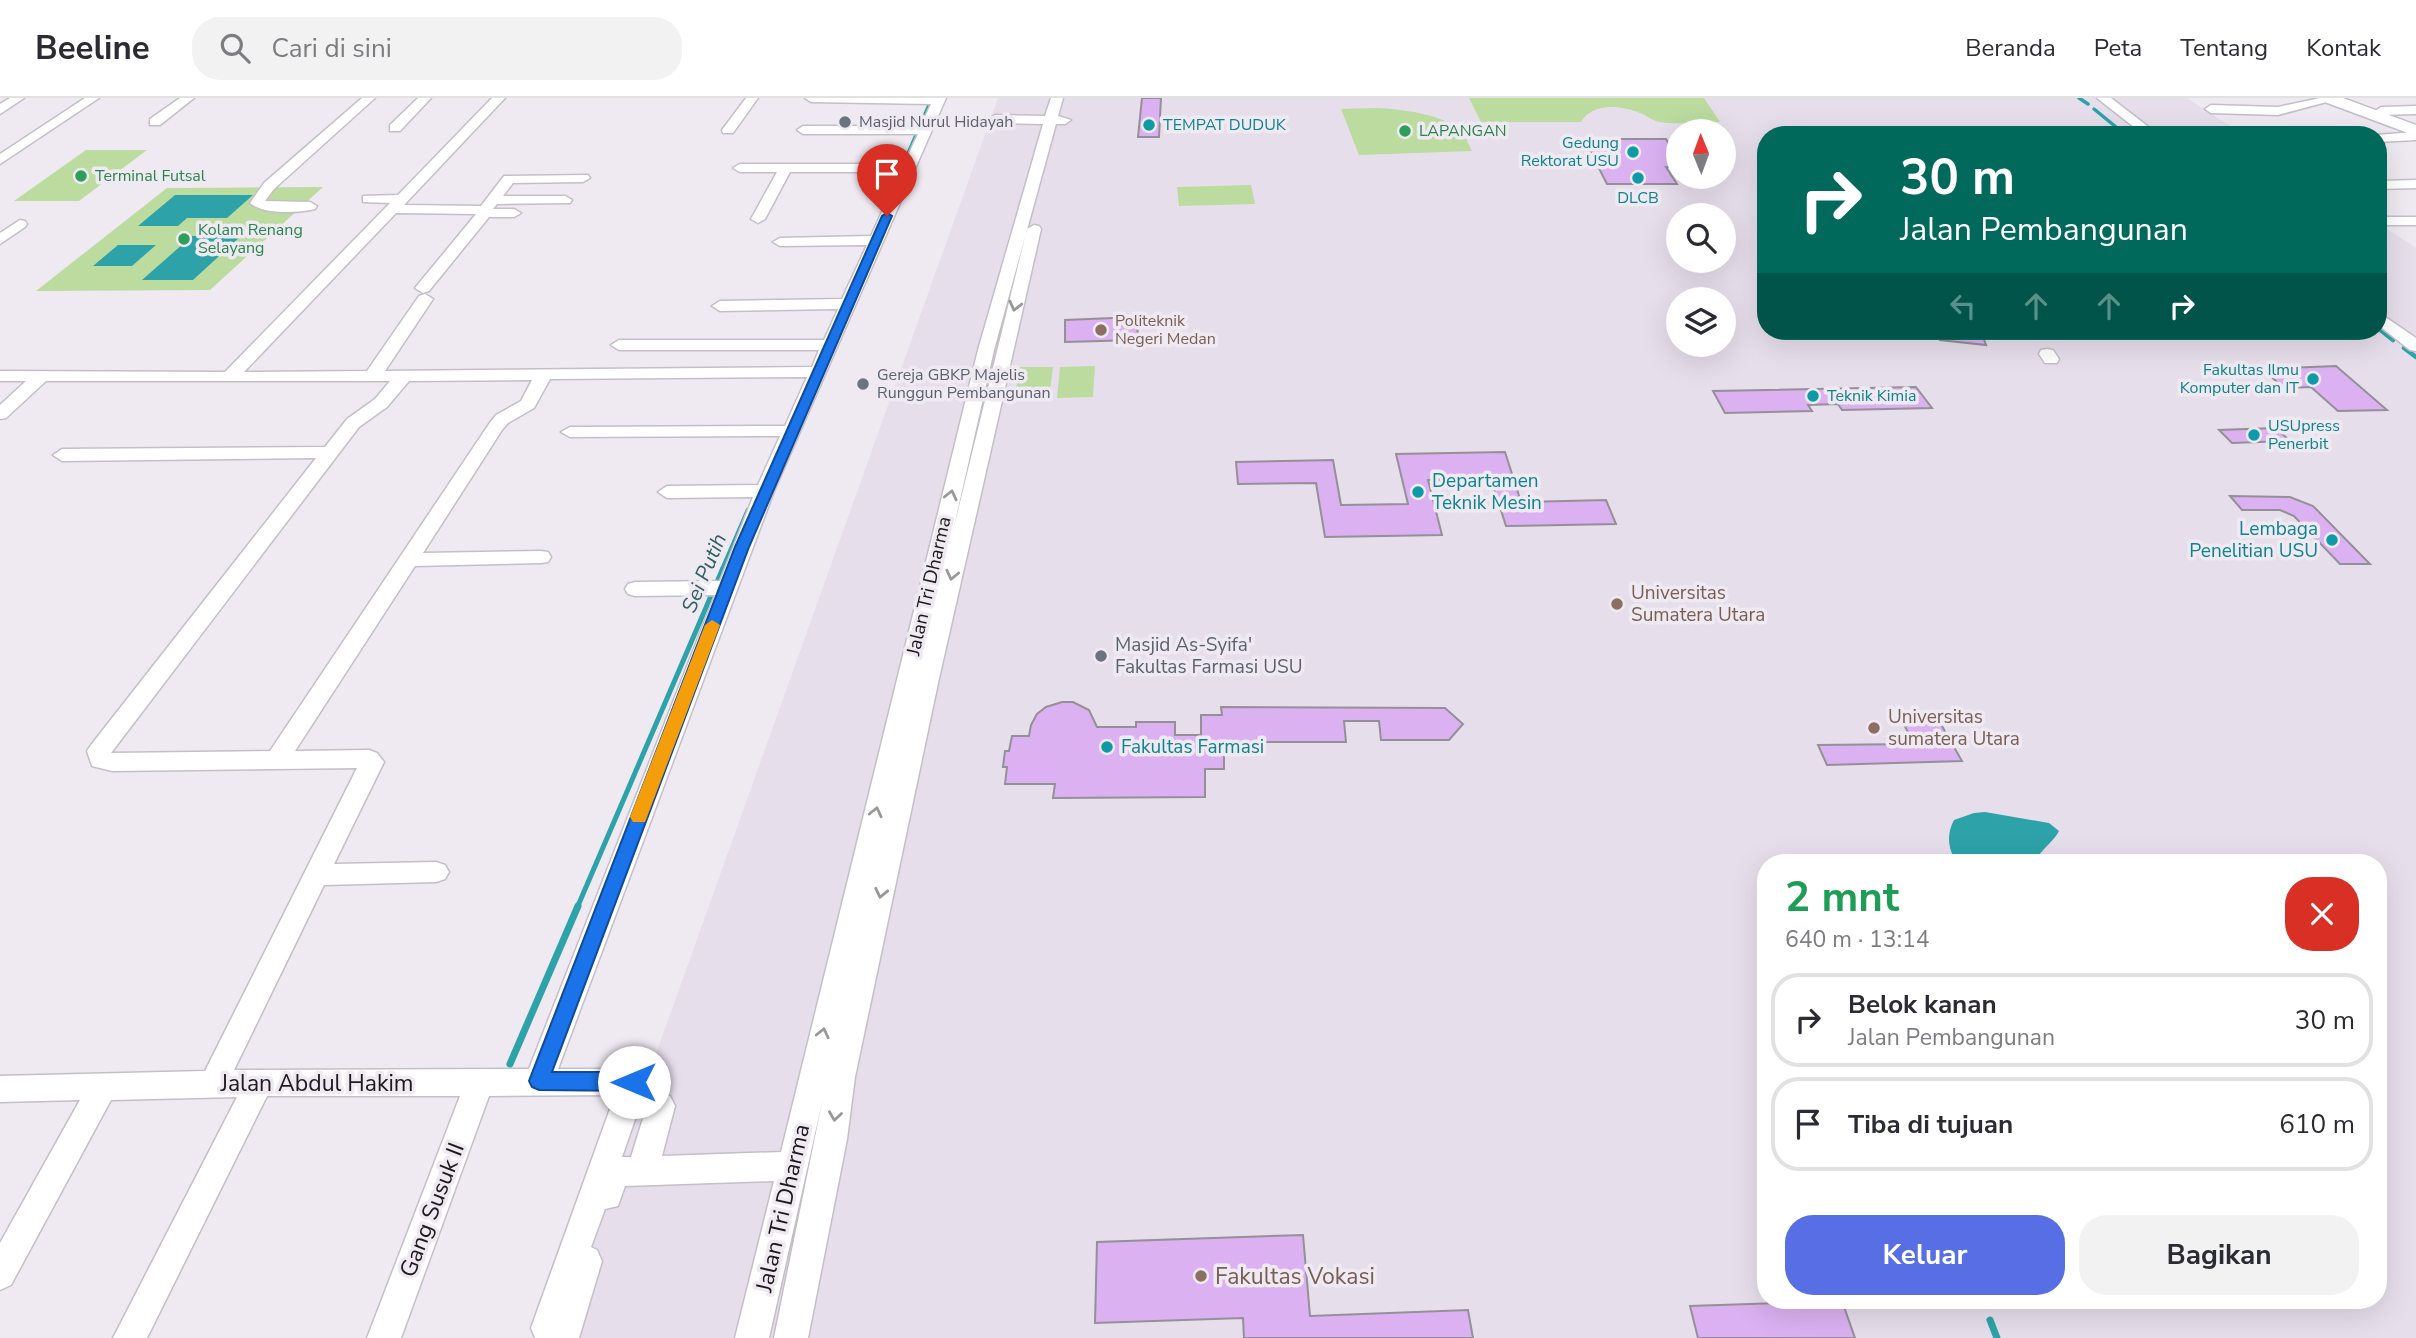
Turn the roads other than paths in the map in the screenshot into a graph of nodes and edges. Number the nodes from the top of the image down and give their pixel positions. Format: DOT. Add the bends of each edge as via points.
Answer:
graph roads {
  1 [pos="18,98"];
  2 [pos="93,98"];
  3 [pos="188,98"];
  4 [pos="358,98"];
  5 [pos="369,98"];
  6 [pos="425,98"];
  7 [pos="499,98"];
  8 [pos="752,98"];
  9 [pos="811,98"];
  10 [pos="2089,98"];
  11 [pos="2335,98"];
  12 [pos="935,99"];
  13 [pos="2106,104"];
  14 [pos="1061,109"];
  15 [pos="2211,109"];
  16 [pos="0,110"];
  17 [pos="2416,110"];
  18 [pos="2381,111"];
  19 [pos="346,113"];
  20 [pos="995,119"];
  21 [pos="155,122"];
  22 [pos="2416,125"];
  23 [pos="2129,126"];
  24 [pos="2139,126"];
  25 [pos="396,128"];
  26 [pos="728,130"];
  27 [pos="803,130"];
  28 [pos="920,130"];
  29 [pos="2416,131"];
  30 [pos="2416,136"];
  31 [pos="2387,138"];
  32 [pos="0,160"];
  33 [pos="740,168"];
  34 [pos="903,168"];
  35 [pos="785,169"];
  36 [pos="583,178"];
  37 [pos="2416,184"];
  38 [pos="2387,185"];
  39 [pos="368,199"];
  40 [pos="565,200"];
  41 [pos="396,204"];
  42 [pos="310,206"];
  43 [pos="487,207"];
  44 [pos="514,214"];
  45 [pos="758,219"];
  46 [pos="2387,221"];
  47 [pos="2416,221"];
  48 [pos="20,224"];
  49 [pos="0,240"];
  50 [pos="872,240"];
  51 [pos="780,242"];
  52 [pos="0,248"];
  53 [pos="20,248"];
  54 [pos="424,293"];
  55 [pos="844,304"];
  56 [pos="720,306"];
  57 [pos="2387,315"];
  58 [pos="2416,342"];
  59 [pos="619,345"];
  60 [pos="826,345"];
  61 [pos="812,372"];
  62 [pos="404,374"];
  63 [pos="544,374"];
  64 [pos="373,375"];
  65 [pos="0,376"];
  66 [pos="43,376"];
  67 [pos="230,377"];
  68 [pos="0,414"];
  69 [pos="786,431"];
  70 [pos="570,432"];
  71 [pos="330,452"];
  72 [pos="62,455"];
  73 [pos="760,491"];
  74 [pos="667,492"];
  75 [pos="541,557"];
  76 [pos="406,560"];
  77 [pos="717,588"];
  78 [pos="635,589"];
  79 [pos="277,760"];
  80 [pos="436,872"];
  81 [pos="317,875"];
  82 [pos="837,1077"];
  83 [pos="539,1081"];
  84 [pos="480,1082"];
  85 [pos="259,1083"];
  86 [pos="213,1084"];
  87 [pos="103,1087"];
  88 [pos="0,1089"];
  89 [pos="660,1106"];
  90 [pos="793,1167"];
  91 [pos="643,1170"];
  92 [pos="0,1274"];
  93 [pos="793,1325"];
  94 [pos="755,1327"];
  95 [pos="554,1333"];
  96 [pos="130,1338"];
  97 [pos="384,1338"];
  1 -- 16 [label="street"];
  2 -- 32 [label="street"];
  3 -- 21 [label="street"];
  4 -- 19 [label="street"];
  5 -- 19 [label="street"];
  6 -- 25 [label="street"];
  7 -- 41 [label="street"];
  8 -- 26 [label="street"];
  9 -- 12 [label="street"];
  10 -- 13 [label="street"];
  11 -- 15 [label="street" via="2289,110"];
  11 -- 18 [label="main road"];
  11 -- 29 [label="main road"];
  12 -- 28 [label="street"];
  13 -- 23 [label="street"];
  13 -- 24 [label="street"];
  14 -- 20 [label="street"];
  14 -- 82 [label="street, Jalan Tri Dharma" via="992,327"];
  17 -- 18 [label="street"];
  18 -- 22 [label="main road"];
  19 -- 42 [label="street" via="260,185 269,186 257,203 260,205"];
  27 -- 28 [label="street"];
  28 -- 34 [label="street"];
  30 -- 31 [label="street"];
  33 -- 35 [label="street"];
  34 -- 35 [label="street"];
  34 -- 50 [label="street"];
  35 -- 45 [label="street"];
  36 -- 43 [label="street" via="511,178"];
  37 -- 38 [label="street"];
  39 -- 41 [label="street"];
  40 -- 43 [label="street"];
  41 -- 43 [label="street"];
  41 -- 67 [label="street"];
  43 -- 44 [label="street"];
  43 -- 54 [label="street"];
  46 -- 47 [label="street"];
  48 -- 49 [label="street"];
  50 -- 51 [label="street"];
  50 -- 55 [label="street"];
  52 -- 53 [label="street"];
  54 -- 64 [label="street"];
  55 -- 56 [label="street"];
  55 -- 60 [label="street"];
  57 -- 58 [label="street"];
  59 -- 60 [label="street"];
  60 -- 61 [label="street"];
  61 -- 63 [label="street"];
  61 -- 69 [label="street"];
  62 -- 63 [label="street"];
  62 -- 64 [label="street"];
  62 -- 71 [label="street"];
  63 -- 76 [label="street" via="528,404 495,428"];
  64 -- 67 [label="street"];
  65 -- 66 [label="street"];
  66 -- 67 [label="street"];
  66 -- 68 [label="street"];
  69 -- 70 [label="street"];
  69 -- 73 [label="street"];
  71 -- 72 [label="street"];
  71 -- 79 [label="street" via="98,757 112,762"];
  73 -- 74 [label="street"];
  73 -- 77 [label="street"];
  75 -- 76 [label="street"];
  76 -- 79 [label="street"];
  77 -- 78 [label="street"];
  77 -- 83 [label="street"];
  79 -- 81 [label="street" via="372,762"];
  80 -- 81 [label="street"];
  81 -- 86 [label="street"];
  82 -- 90 [label="street, Jalan Tri Dharma"];
  82 -- 93 [label="street, Jalan Tri Dharma, one-way" via="832,1139"];
  83 -- 84 [label="street, Jalan Abdul Hakim"];
  83 -- 95 [label="street, Jalan Abdul Hakim" via="634,1082"];
  84 -- 85 [label="street, Jalan Abdul Hakim"];
  84 -- 97 [label="street, Gang Susuk II"];
  85 -- 86 [label="street, Jalan Abdul Hakim"];
  85 -- 96 [label="street"];
  86 -- 87 [label="street, Jalan Abdul Hakim"];
  87 -- 88 [label="street, Jalan Abdul Hakim"];
  87 -- 92 [label="street"];
  89 -- 91 [label="street"];
  90 -- 91 [label="street"];
  90 -- 94 [label="street, Jalan Tri Dharma"];
  91 -- 95 [label="street" via="614,1171"];
  93 -- 94 [label="street"];
}
